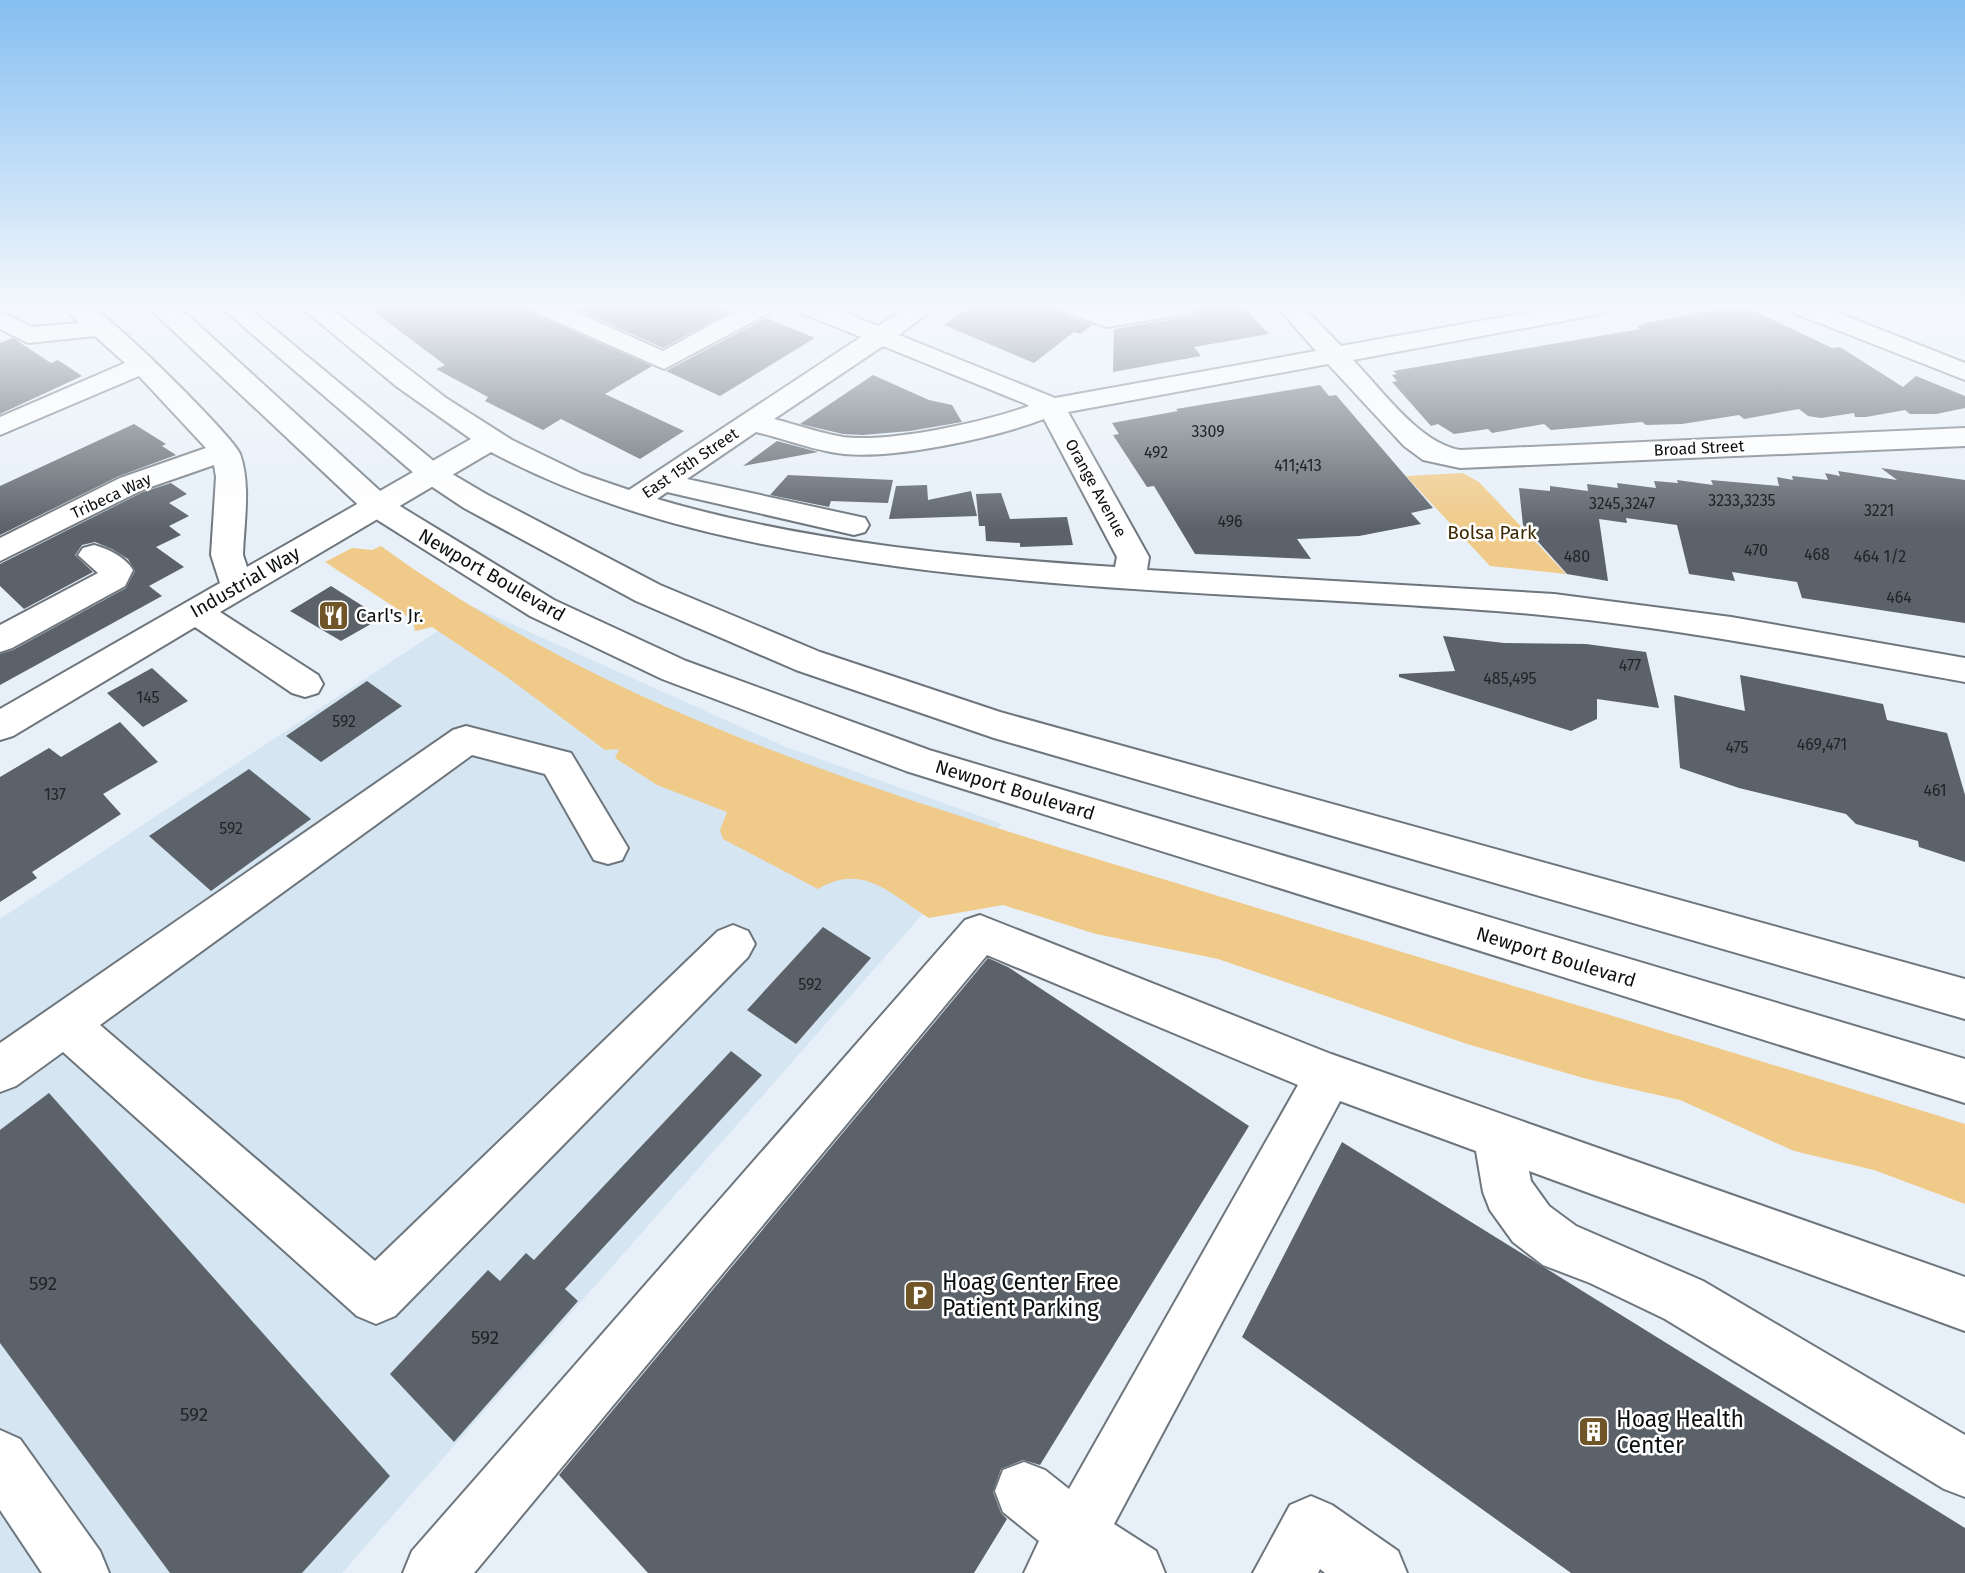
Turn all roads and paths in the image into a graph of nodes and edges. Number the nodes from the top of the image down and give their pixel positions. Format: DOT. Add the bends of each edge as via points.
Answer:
graph roads {
  1 [pos="105,381"];
  2 [pos="159,381"];
  3 [pos="244,381"];
  4 [pos="322,381"];
  5 [pos="407,381"];
  6 [pos="813,381"];
  7 [pos="995,381"];
  8 [pos="1192,381"];
  9 [pos="1361,381"];
  10 [pos="1051,407"];
  11 [pos="752,422"];
  12 [pos="0,427"];
  13 [pos="1965,437"];
  14 [pos="491,440"];
  15 [pos="225,450"];
  16 [pos="432,474"];
  17 [pos="662,482"];
  18 [pos="632,502"];
  19 [pos="379,507"];
  20 [pos="0,551"];
  21 [pos="870,552"];
  22 [pos="94,555"];
  23 [pos="1129,580"];
  24 [pos="237,585"];
  25 [pos="195,611"];
  26 [pos="0,640"];
  27 [pos="1965,670"];
  28 [pos="305,684"];
  29 [pos="0,726"];
  30 [pos="608,848"];
  31 [pos="733,944"];
  32 [pos="1965,999"];
  33 [pos="65,1024"];
  34 [pos="0,1070"];
  35 [pos="1329,1075"];
  36 [pos="1965,1081"];
  37 [pos="1498,1136"];
  38 [pos="1965,1304"];
  39 [pos="0,1459"];
  40 [pos="1965,1468"];
  41 [pos="1024,1491"];
  42 [pos="1066,1553"];
  43 [pos="78,1573"];
  44 [pos="435,1573"];
  45 [pos="1134,1573"];
  46 [pos="1284,1573"];
  47 [pos="1376,1573"];
  1 -- 12 [label="main road"];
  2 -- 15 [label="main road"];
  3 -- 19 [label="main road, Newport Boulevard"];
  4 -- 16 [label="main road"];
  5 -- 14 [label="main road"];
  6 -- 11 [label="main road, East 15th Street"];
  7 -- 10 [label="main road"];
  8 -- 10 [label="main road"];
  9 -- 13 [label="main road, Broad Street" via="1433,454 1460,458"];
  10 -- 11 [label="main road" via="1002,425 872,447 841,445"];
  10 -- 23 [label="main road, Orange Avenue" via="1133,557"];
  11 -- 17 [label="main road, East 15th Street"];
  14 -- 16 [label="main road, Industrial Way"];
  14 -- 18 [label="main road" via="570,480"];
  15 -- 20 [label="main road, Tribeca Way" via="131,484"];
  15 -- 24 [label="main road" via="232,477 227,555"];
  16 -- 19 [label="main road, Industrial Way"];
  16 -- 32 [label="main road" via="524,529 648,593 808,661 994,723"];
  17 -- 18 [label="main road, East 15th Street"];
  17 -- 21 [label="main road" via="862,527"];
  18 -- 21 [label="main road" via="709,524"];
  19 -- 24 [label="main road, Industrial Way"];
  19 -- 36 [label="main road, Newport Boulevard" via="542,608 674,670 780,712 919,761"];
  21 -- 23 [label="main road" via="970,567"];
  22 -- 26 [label="main road" via="117,570 114,578"];
  23 -- 27 [label="main road" via="1496,600 1637,614"];
  24 -- 25 [label="main road, Industrial Way"];
  25 -- 28 [label="main road"];
  25 -- 29 [label="main road, Industrial Way"];
  30 -- 33 [label="main road" via="558,764 466,740"];
  31 -- 33 [label="main road" via="376,1297"];
  33 -- 34 [label="main road"];
  35 -- 37 [label="main road"];
  35 -- 42 [label="main road"];
  35 -- 44 [label="main road" via="980,933"];
  37 -- 38 [label="main road"];
  37 -- 40 [label="main road" via="1508,1192 1531,1224 1561,1248 1599,1260 1684,1300"];
  39 -- 43 [label="main road"];
  41 -- 42 [label="main road"];
  42 -- 45 [label="main road"];
  46 -- 47 [label="main road" via="1311,1526"];
}
